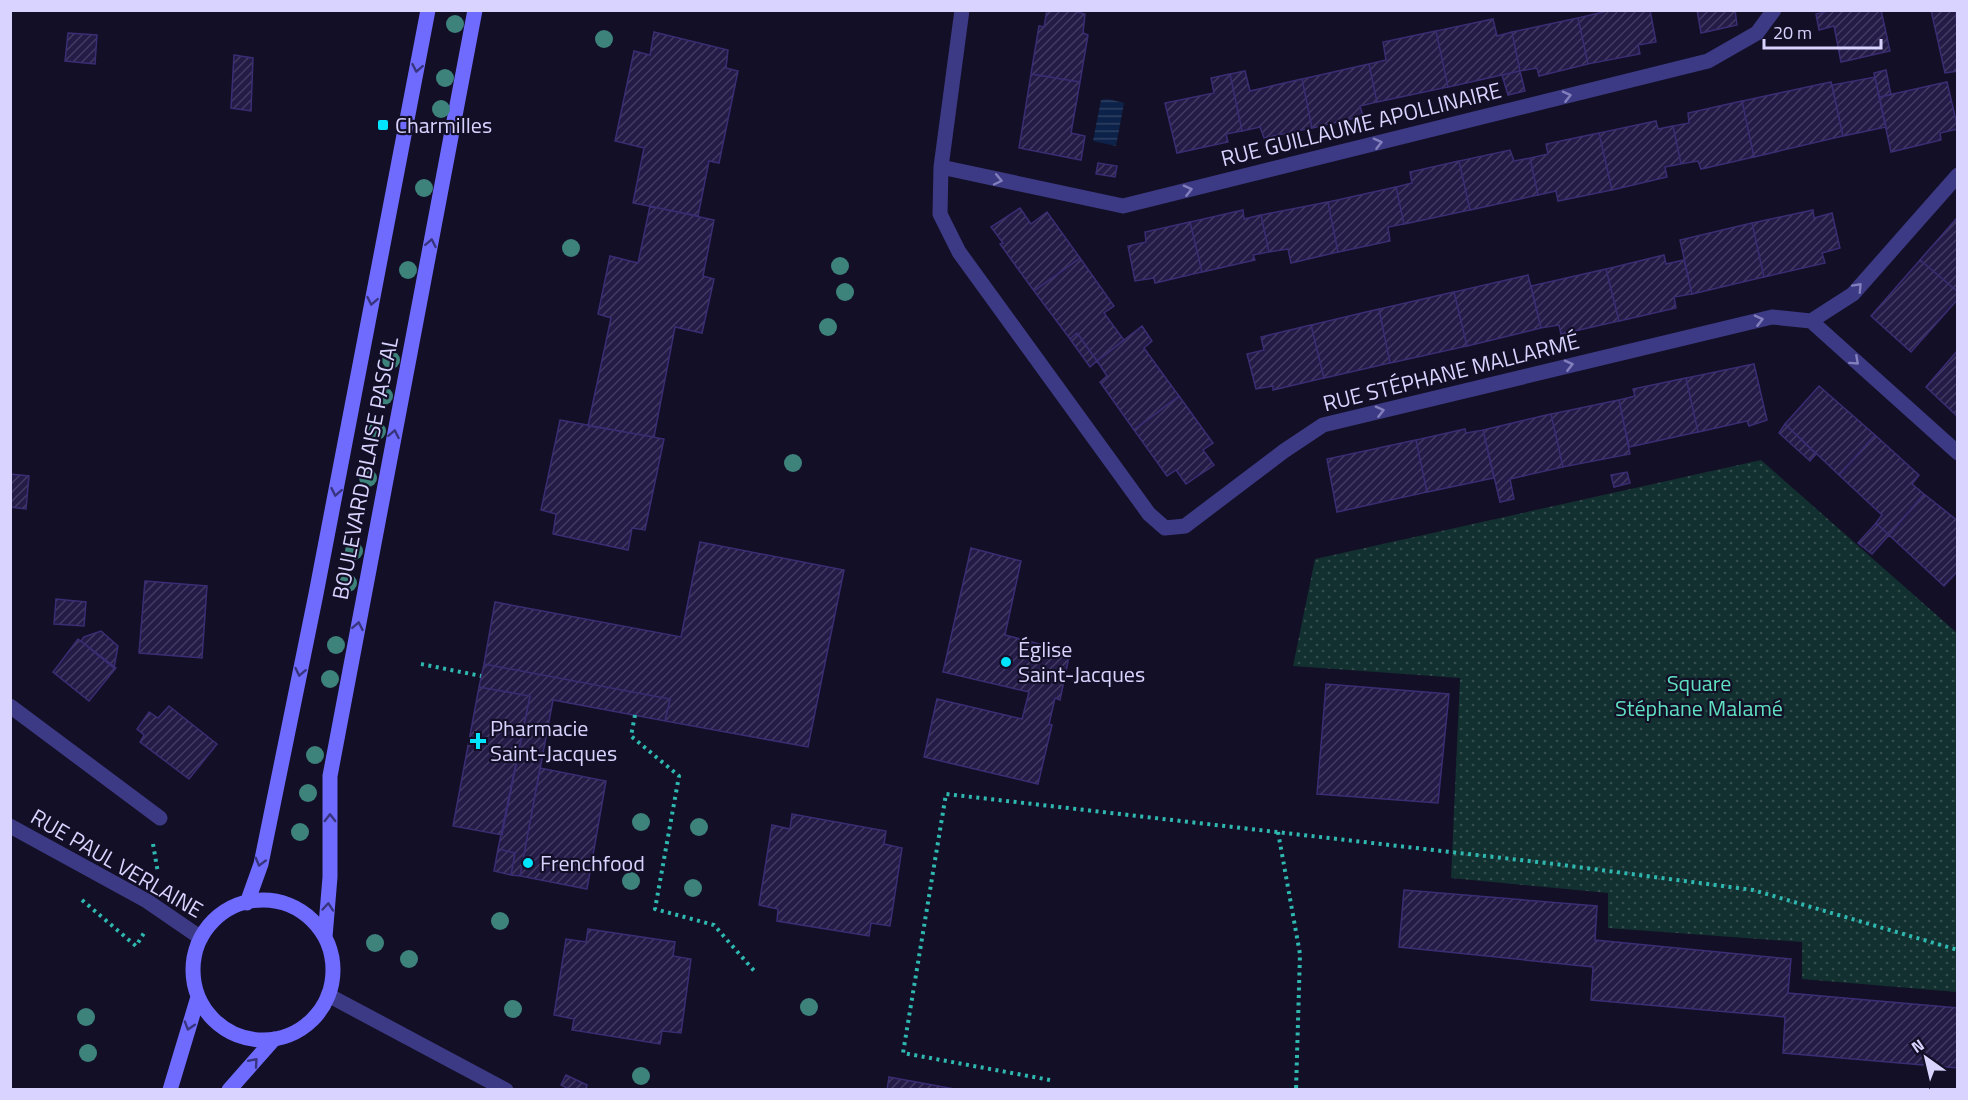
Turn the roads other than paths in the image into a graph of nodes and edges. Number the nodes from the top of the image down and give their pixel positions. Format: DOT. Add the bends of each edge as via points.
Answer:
graph roads {
  1 [pos="428,10"];
  2 [pos="475,10"];
  3 [pos="962,10"];
  4 [pos="1774,10"];
  5 [pos="941,167"];
  6 [pos="1958,175"];
  7 [pos="1811,321"];
  8 [pos="1958,453"];
  9 [pos="10,706"];
  10 [pos="159,818"];
  11 [pos="10,826"];
  12 [pos="247,903"];
  13 [pos="325,937"];
  14 [pos="201,938"];
  15 [pos="328,995"];
  16 [pos="198,997"];
  17 [pos="274,1039"];
  18 [pos="170,1089"];
  19 [pos="229,1089"];
  20 [pos="506,1089"];
  1 -- 12 [label="street, BOULEVARD BLAISE PASCAL, one-way" via="316,594 261,864"];
  13 -- 2 [label="street, BOULEVARD BLAISE PASCAL, one-way" via="330,877 330,776"];
  3 -- 5 [label="street, RUE STÉPHANE MALLARMÉ"];
  5 -- 4 [label="street, RUE GUILLAUME APOLLINAIRE, one-way" via="1123,206 1708,61 1757,33"];
  5 -- 7 [label="street, RUE STÉPHANE MALLARMÉ, one-way" via="940,214 959,252 1149,514 1165,528 1185,526 1323,425 1772,316"];
  7 -- 6 [label="street, one-way" via="1853,294"];
  7 -- 8 [label="street, one-way"];
  9 -- 10 [label="street"];
  11 -- 14 [label="street, RUE PAUL VERLAINE" via="147,901"];
  12 -- 13 [label="street, BOULEVARD BLAISE PASCAL" via="286,904 304,913"];
  12 -- 14 [label="street, BOULEVARD BLAISE PASCAL" via="213,922"];
  13 -- 15 [label="street, BOULEVARD BLAISE PASCAL" via="333,964"];
  14 -- 16 [label="street, BOULEVARD BLAISE PASCAL" via="193,977"];
  15 -- 17 [label="street, BOULEVARD BLAISE PASCAL" via="314,1019 298,1031"];
  15 -- 20 [label="street"];
  16 -- 17 [label="street, BOULEVARD BLAISE PASCAL" via="223,1028 240,1036"];
  16 -- 18 [label="street, BOULEVARD BLAISE PASCAL, one-way"];
  19 -- 17 [label="street, BOULEVARD BLAISE PASCAL, one-way"];
}
